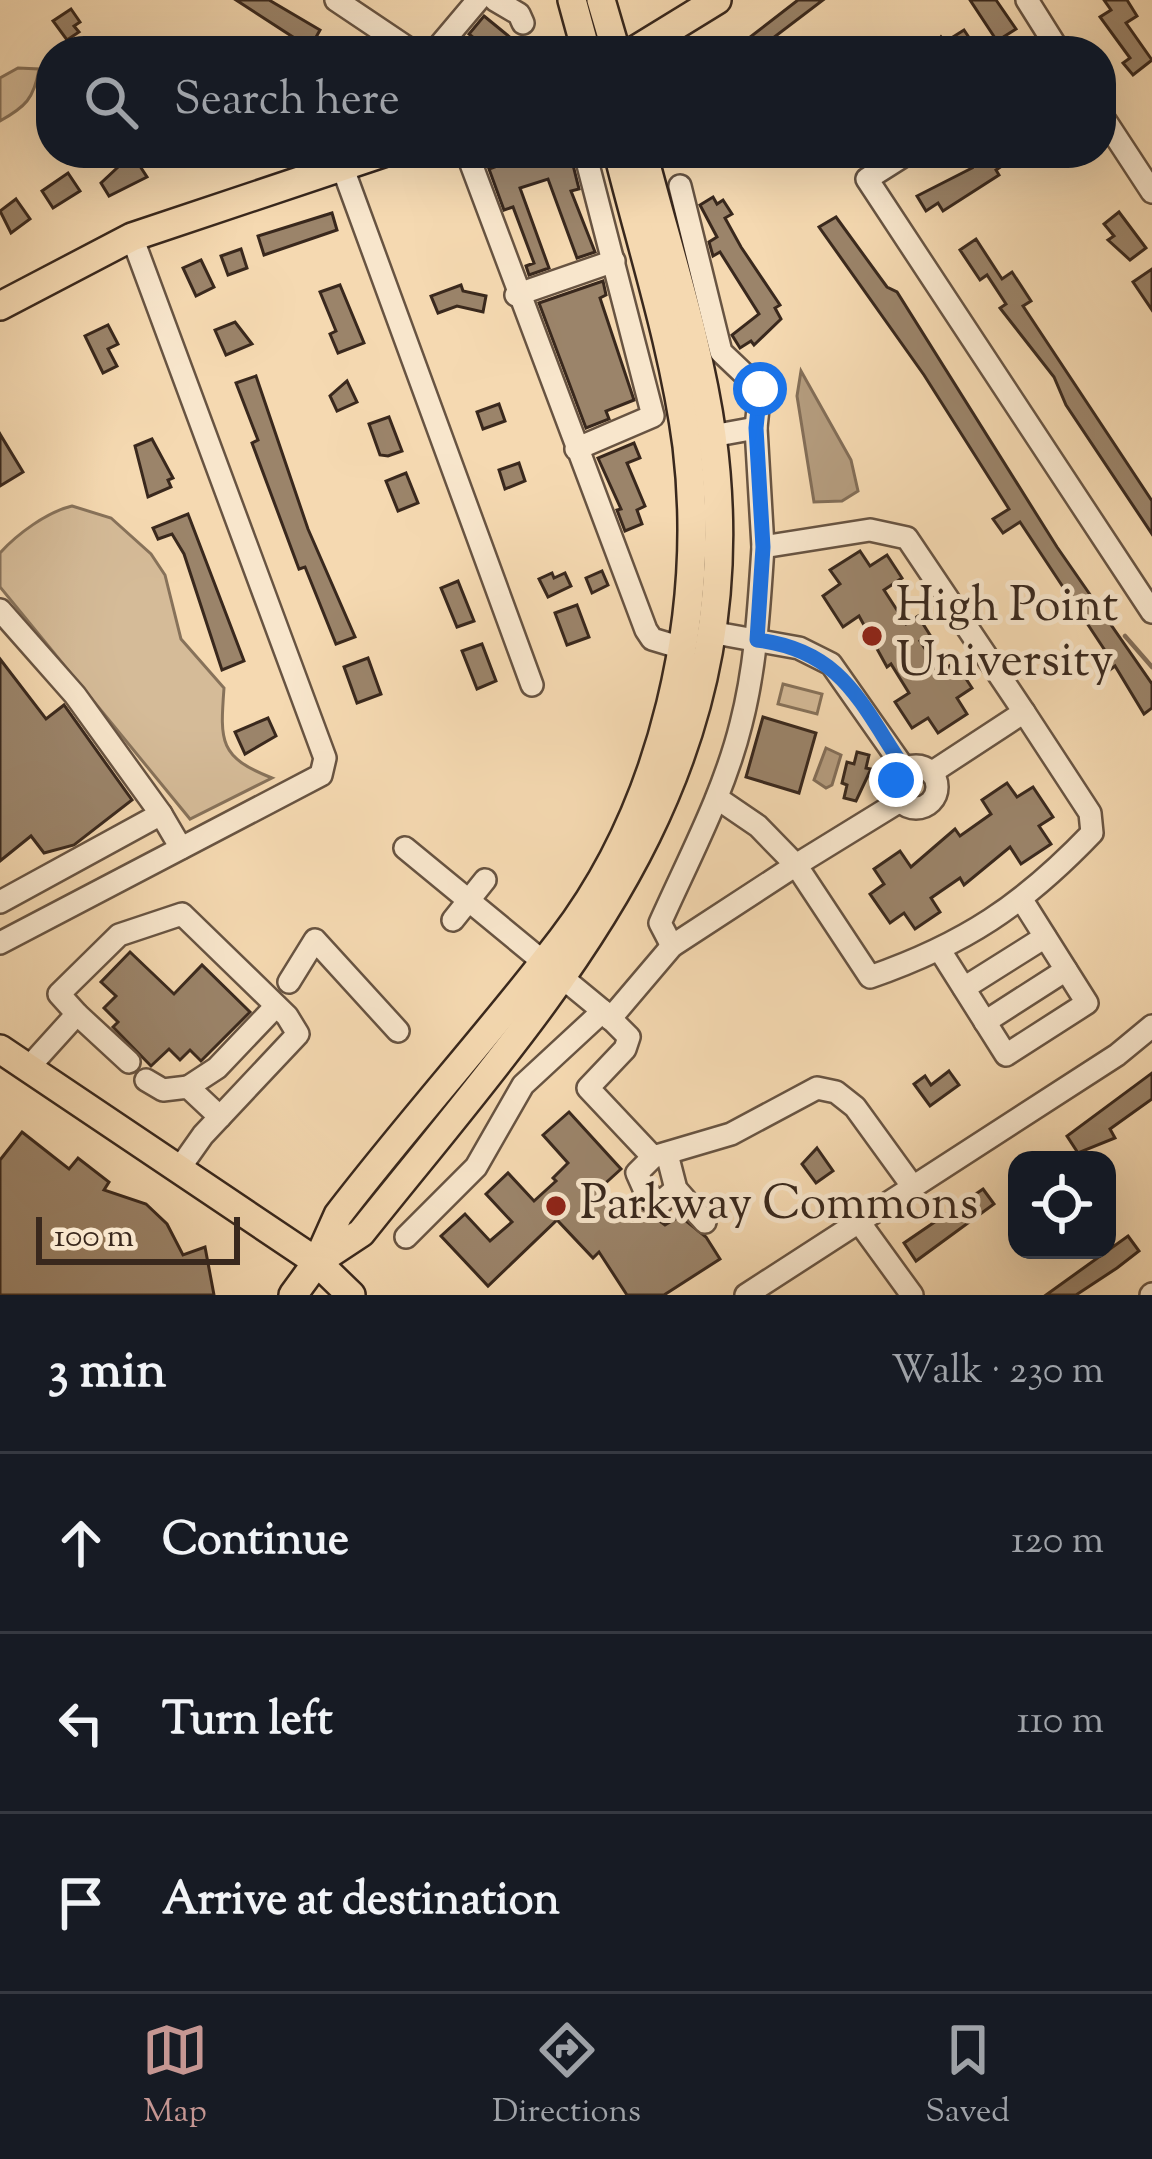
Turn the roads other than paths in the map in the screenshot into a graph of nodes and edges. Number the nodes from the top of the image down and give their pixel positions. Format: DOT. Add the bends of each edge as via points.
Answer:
graph roads {
  1 [pos="336,0"];
  2 [pos="478,0"];
  3 [pos="495,0"];
  4 [pos="572,0"];
  5 [pos="601,0"];
  6 [pos="717,0"];
  7 [pos="1027,0"];
  8 [pos="523,23"];
  9 [pos="390,36"];
  10 [pos="448,36"];
  11 [pos="582,36"];
  12 [pos="612,36"];
  13 [pos="658,36"];
  14 [pos="1050,36"];
  15 [pos="1116,137"];
  16 [pos="336,168"];
  17 [pos="343,168"];
  18 [pos="472,168"];
  19 [pos="589,168"];
  20 [pos="622,168"];
  21 [pos="646,168"];
  22 [pos="884,168"];
  23 [pos="680,186"];
  24 [pos="1152,192"];
  25 [pos="132,237"];
  26 [pos="614,261"];
  27 [pos="516,295"];
  28 [pos="0,306"];
  29 [pos="756,428"];
  30 [pos="698,435"];
  31 [pos="576,449"];
  32 [pos="763,547"];
  33 [pos="0,610"];
  34 [pos="1152,612"];
  35 [pos="710,632"];
  36 [pos="757,640"];
  37 [pos="682,648"];
  38 [pos="532,685"];
  39 [pos="1024,712"];
  40 [pos="685,740"];
  41 [pos="904,768"];
  42 [pos="931,773"];
  43 [pos="717,798"];
  44 [pos="900,801"];
  45 [pos="160,814"];
  46 [pos="632,846"];
  47 [pos="181,848"];
  48 [pos="406,848"];
  49 [pos="796,865"];
  50 [pos="485,880"];
  51 [pos="469,900"];
  52 [pos="1022,900"];
  53 [pos="0,906"];
  54 [pos="453,920"];
  55 [pos="1045,937"];
  56 [pos="7,939"];
  57 [pos="672,946"];
  58 [pos="940,952"];
  59 [pos="554,969"];
  60 [pos="1066,970"];
  61 [pos="290,982"];
  62 [pos="964,988"];
  63 [pos="276,1006"];
  64 [pos="77,1013"];
  65 [pos="606,1015"];
  66 [pos="985,1022"];
  67 [pos="1152,1026"];
  68 [pos="398,1031"];
  69 [pos="0,1049"];
  70 [pos="129,1062"];
  71 [pos="28,1067"];
  72 [pos="146,1080"];
  73 [pos="188,1088"];
  74 [pos="220,1117"];
  75 [pos="660,1156"];
  76 [pos="179,1169"];
  77 [pos="913,1187"];
  78 [pos="676,1189"];
  79 [pos="705,1222"];
  80 [pos="859,1222"];
  81 [pos="406,1238"];
  82 [pos="317,1262"];
  83 [pos="293,1295"];
  84 [pos="351,1295"];
  85 [pos="746,1295"];
  86 [pos="911,1295"];
  1 -- 9 [label="street"];
  2 -- 10 [label="street"];
  3 -- 8 [label="street"];
  4 -- 11 [label="main road"];
  5 -- 12 [label="main road"];
  6 -- 13 [label="main road"];
  7 -- 14 [label="street"];
  15 -- 24 [label="street"];
  16 -- 25 [label="main road"];
  17 -- 38 [label="street"];
  18 -- 27 [label="street"];
  19 -- 26 [label="street"];
  20 -- 30 [label="main road"];
  21 -- 30 [label="main road"];
  22 -- 34 [label="street" via="867,179"];
  23 -- 29 [label="street" via="722,352 760,389"];
  25 -- 28 [label="main road"];
  25 -- 47 [label="street" via="325,758 320,775"];
  26 -- 27 [label="street"];
  26 -- 31 [label="street" via="653,416"];
  27 -- 31 [label="street"];
  29 -- 30 [label="street"];
  29 -- 32 [label="street"];
  30 -- 35 [label="main road" via="698,617"];
  30 -- 37 [label="main road"];
  31 -- 37 [label="street" via="646,630"];
  32 -- 36 [label="street"];
  32 -- 39 [label="street" via="870,530 907,538"];
  33 -- 45 [label="street" via="75,694"];
  35 -- 36 [label="street"];
  35 -- 40 [label="main road"];
  36 -- 41 [label="street" via="831,664"];
  36 -- 43 [label="street"];
  37 -- 40 [label="main road" via="692,658 680,710"];
  37 -- 46 [label="main road"];
  39 -- 42 [label="street"];
  39 -- 52 [label="street" via="1090,813 1092,832"];
  40 -- 46 [label="main road"];
  41 -- 42 [label="street"];
  41 -- 44 [label="street" via="895,788"];
  42 -- 44 [label="street" via="936,792 929,803"];
  43 -- 49 [label="street"];
  43 -- 57 [label="street" via="660,923"];
  44 -- 49 [label="street"];
  45 -- 47 [label="street"];
  45 -- 53 [label="street"];
  46 -- 59 [label="main road" via="595,889"];
  47 -- 56 [label="street"];
  48 -- 51 [label="street"];
  49 -- 57 [label="street"];
  49 -- 58 [label="street" via="870,977"];
  50 -- 51 [label="street"];
  51 -- 54 [label="street"];
  51 -- 59 [label="street"];
  52 -- 55 [label="street"];
  52 -- 58 [label="street"];
  53 -- 56 [label="street"];
  55 -- 60 [label="street"];
  55 -- 62 [label="street"];
  57 -- 65 [label="street"];
  58 -- 62 [label="street"];
  59 -- 65 [label="street"];
  59 -- 82 [label="main road" via="361,1233"];
  60 -- 66 [label="street"];
  60 -- 66 [label="street" via="1088,1003 1006,1054"];
  61 -- 68 [label="street" via="315,940"];
  62 -- 66 [label="street"];
  63 -- 64 [label="street" via="182,914 119,935 59,994"];
  63 -- 73 [label="street"];
  63 -- 74 [label="street" via="298,1034"];
  64 -- 70 [label="street"];
  64 -- 71 [label="street"];
  65 -- 75 [label="street" via="629,1037 588,1088"];
  65 -- 81 [label="street" via="523,1084 476,1167"];
  67 -- 77 [label="street"];
  69 -- 71 [label="main road"];
  71 -- 76 [label="main road"];
  72 -- 73 [label="street" via="164,1090"];
  73 -- 74 [label="street"];
  74 -- 76 [label="street"];
  75 -- 77 [label="street" via="731,1134 817,1088 855,1107"];
  75 -- 78 [label="street"];
  75 -- 78 [label="street" via="637,1173 645,1191 660,1202"];
  76 -- 82 [label="main road"];
  77 -- 80 [label="street"];
  78 -- 79 [label="street"];
  80 -- 85 [label="street"];
  80 -- 86 [label="street"];
  82 -- 83 [label="main road"];
  82 -- 84 [label="main road"];
}
